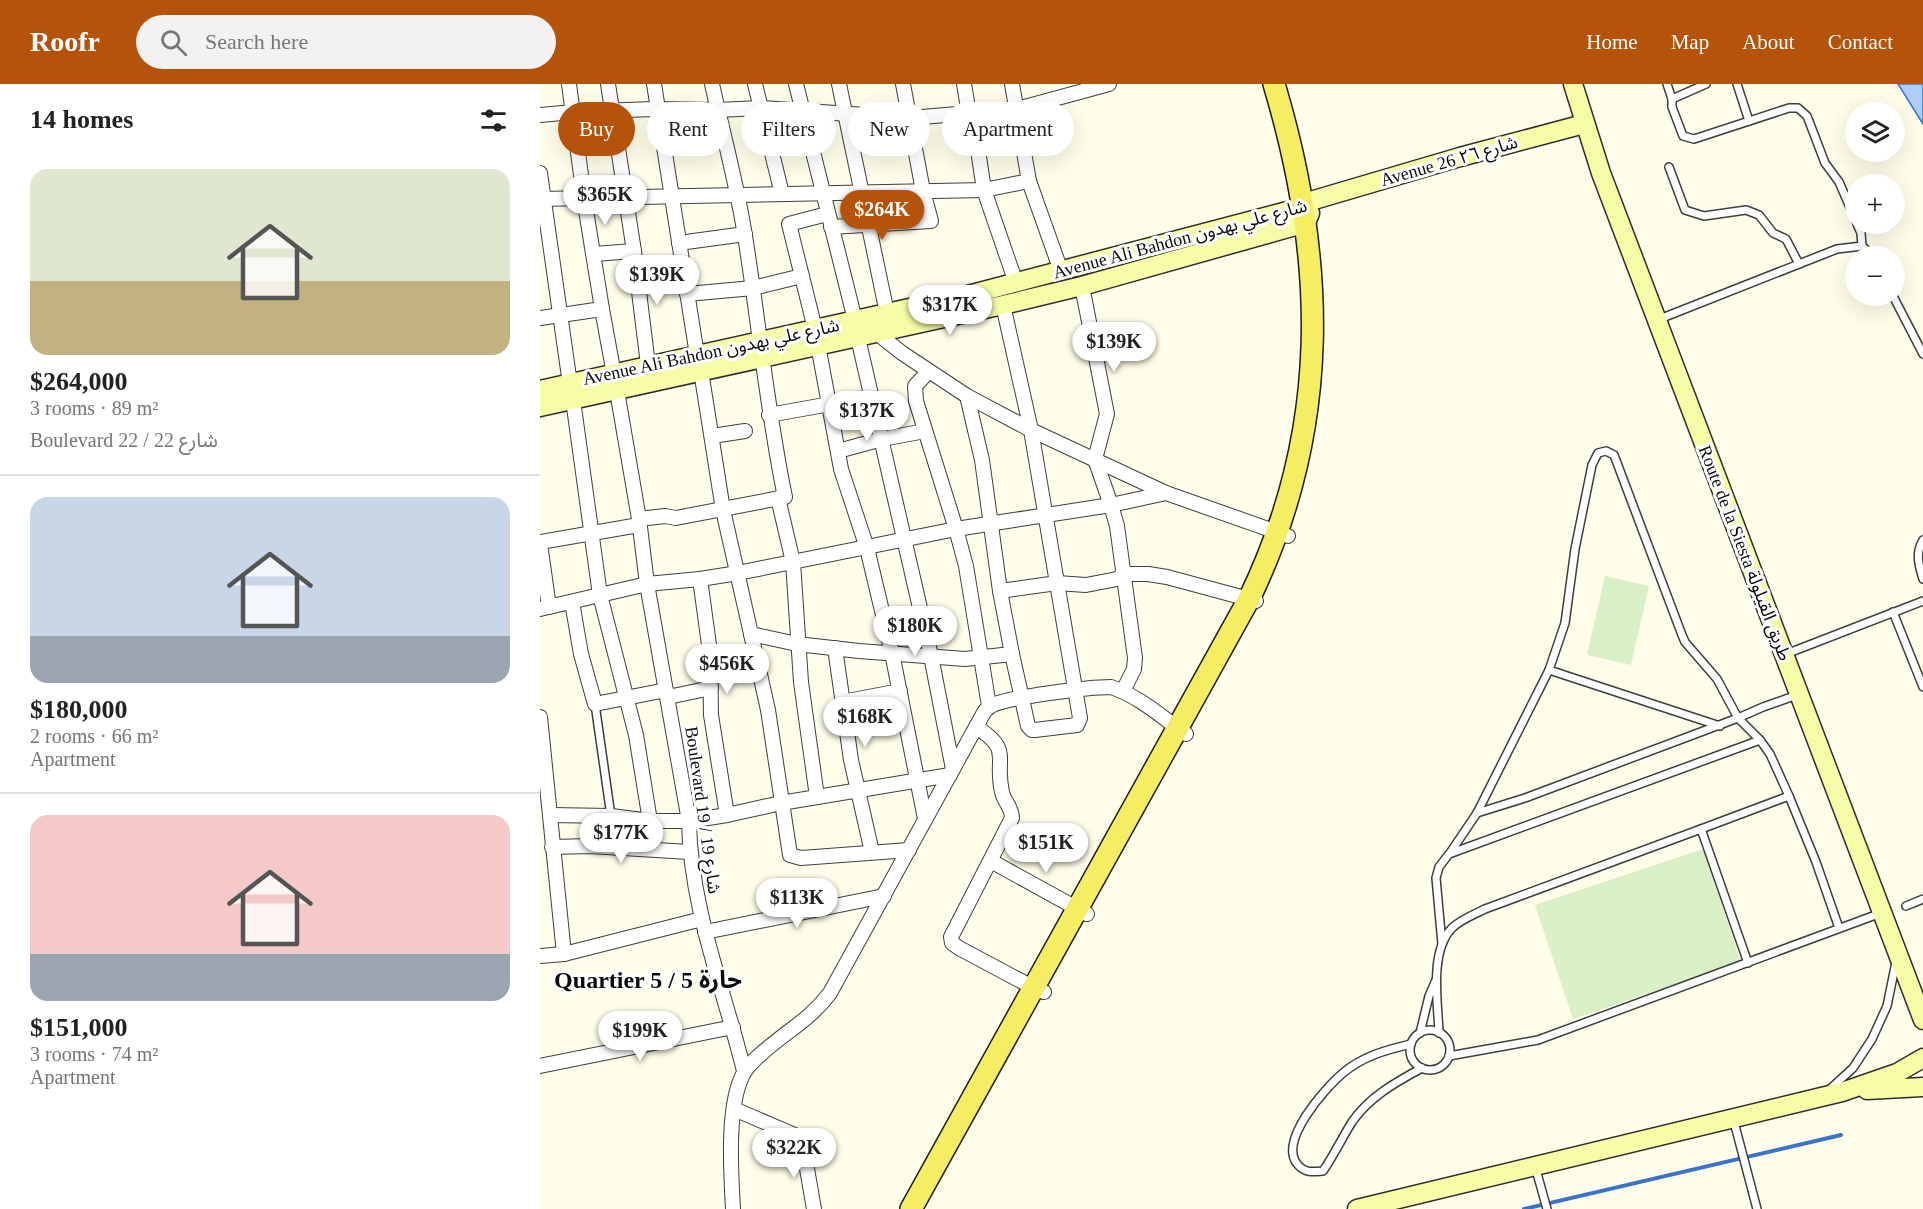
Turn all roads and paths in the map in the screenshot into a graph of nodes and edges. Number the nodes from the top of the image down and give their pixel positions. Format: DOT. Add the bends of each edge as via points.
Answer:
graph roads {
  1 [pos="569,84"];
  2 [pos="609,84"];
  3 [pos="654,84"];
  4 [pos="712,84"];
  5 [pos="755,84"];
  6 [pos="796,84"];
  7 [pos="839,84"];
  8 [pos="903,84"];
  9 [pos="964,84"];
  10 [pos="1011,84"];
  11 [pos="1109,84"];
  12 [pos="1274,84"];
  13 [pos="1286,84"];
  14 [pos="1573,84"];
  15 [pos="1667,84"];
  16 [pos="1706,84"];
  17 [pos="1737,84"];
  18 [pos="1672,99"];
  19 [pos="572,102"];
  20 [pos="612,102"];
  21 [pos="657,102"];
  22 [pos="716,102"];
  23 [pos="759,102"];
  24 [pos="801,102"];
  25 [pos="907,102"];
  26 [pos="967,102"];
  27 [pos="1015,102"];
  28 [pos="1043,102"];
  29 [pos="558,113"];
  30 [pos="836,113"];
  31 [pos="540,115"];
  32 [pos="846,115"];
  33 [pos="1749,121"];
  34 [pos="1584,124"];
  35 [pos="579,156"];
  36 [pos="620,156"];
  37 [pos="665,156"];
  38 [pos="729,156"];
  39 [pos="772,156"];
  40 [pos="814,156"];
  41 [pos="917,156"];
  42 [pos="979,156"];
  43 [pos="1025,156"];
  44 [pos="1669,167"];
  45 [pos="540,173"];
  46 [pos="1029,181"];
  47 [pos="984,190"];
  48 [pos="923,191"];
  49 [pos="863,193"];
  50 [pos="782,194"];
  51 [pos="823,194"];
  52 [pos="738,195"];
  53 [pos="1845,196"];
  54 [pos="626,197"];
  55 [pos="671,197"];
  56 [pos="584,198"];
  57 [pos="542,199"];
  58 [pos="1308,210"];
  59 [pos="829,220"];
  60 [pos="870,226"];
  61 [pos="745,234"];
  62 [pos="1861,234"];
  63 [pos="679,243"];
  64 [pos="1862,246"];
  65 [pos="1845,248"];
  66 [pos="634,251"];
  67 [pos="594,254"];
  68 [pos="1799,264"];
  69 [pos="547,266"];
  70 [pos="1061,271"];
  71 [pos="802,276"];
  72 [pos="1016,283"];
  73 [pos="1082,286"];
  74 [pos="753,288"];
  75 [pos="687,294"];
  76 [pos="1003,305"];
  77 [pos="1898,306"];
  78 [pos="602,309"];
  79 [pos="887,313"];
  80 [pos="560,316"];
  81 [pos="540,318"];
  82 [pos="1657,320"];
  83 [pos="856,329"];
  84 [pos="878,334"];
  85 [pos="817,338"];
  86 [pos="759,340"];
  87 [pos="1923,354"];
  88 [pos="762,358"];
  89 [pos="699,363"];
  90 [pos="648,365"];
  91 [pos="929,371"];
  92 [pos="616,382"];
  93 [pos="540,390"];
  94 [pos="571,392"];
  95 [pos="967,396"];
  96 [pos="830,404"];
  97 [pos="540,407"];
  98 [pos="770,415"];
  99 [pos="1031,430"];
  100 [pos="925,431"];
  101 [pos="745,432"];
  102 [pos="712,436"];
  103 [pos="882,439"];
  104 [pos="838,451"];
  105 [pos="1095,459"];
  106 [pos="1166,493"];
  107 [pos="778,498"];
  108 [pos="1111,505"];
  109 [pos="723,510"];
  110 [pos="1044,516"];
  111 [pos="639,522"];
  112 [pos="991,524"];
  113 [pos="957,529"];
  114 [pos="591,534"];
  115 [pos="1283,534"];
  116 [pos="905,540"];
  117 [pos="1923,540"];
  118 [pos="540,543"];
  119 [pos="867,548"];
  120 [pos="793,562"];
  121 [pos="738,573"];
  122 [pos="1124,574"];
  123 [pos="700,579"];
  124 [pos="1923,579"];
  125 [pos="1057,583"];
  126 [pos="647,584"];
  127 [pos="1000,591"];
  128 [pos="600,595"];
  129 [pos="1254,600"];
  130 [pos="1923,601"];
  131 [pos="572,602"];
  132 [pos="545,608"];
  133 [pos="1893,612"];
  134 [pos="751,634"];
  135 [pos="797,644"];
  136 [pos="835,648"];
  137 [pos="892,653"];
  138 [pos="1012,654"];
  139 [pos="1784,655"];
  140 [pos="931,656"];
  141 [pos="980,658"];
  142 [pos="1549,670"];
  143 [pos="1923,687"];
  144 [pos="711,688"];
  145 [pos="900,691"];
  146 [pos="1075,691"];
  147 [pos="1123,691"];
  148 [pos="667,694"];
  149 [pos="1799,695"];
  150 [pos="1022,698"];
  151 [pos="628,699"];
  152 [pos="842,702"];
  153 [pos="596,704"];
  154 [pos="990,706"];
  155 [pos="540,717"];
  156 [pos="1738,718"];
  157 [pos="1720,726"];
  158 [pos="976,727"];
  159 [pos="1182,731"];
  160 [pos="1760,740"];
  161 [pos="952,772"];
  162 [pos="919,781"];
  163 [pos="858,791"];
  164 [pos="1789,796"];
  165 [pos="816,797"];
  166 [pos="782,803"];
  167 [pos="1478,813"];
  168 [pos="550,815"];
  169 [pos="727,815"];
  170 [pos="610,816"];
  171 [pos="925,819"];
  172 [pos="651,821"];
  173 [pos="689,821"];
  174 [pos="1701,829"];
  175 [pos="552,847"];
  176 [pos="909,850"];
  177 [pos="689,852"];
  178 [pos="872,852"];
  179 [pos="1449,854"];
  180 [pos="991,861"];
  181 [pos="884,896"];
  182 [pos="1923,899"];
  183 [pos="1906,906"];
  184 [pos="1082,911"];
  185 [pos="1883,913"];
  186 [pos="703,926"];
  187 [pos="1839,928"];
  188 [pos="1442,944"];
  189 [pos="564,954"];
  190 [pos="1898,954"];
  191 [pos="540,956"];
  192 [pos="1748,963"];
  193 [pos="1437,978"];
  194 [pos="1039,990"];
  195 [pos="1923,1020"];
  196 [pos="733,1027"];
  197 [pos="1420,1033"];
  198 [pos="1439,1033"];
  199 [pos="1411,1044"];
  200 [pos="1449,1056"];
  201 [pos="1923,1058"];
  202 [pos="540,1066"];
  203 [pos="1422,1068"];
  204 [pos="744,1071"];
  205 [pos="1923,1087"];
  206 [pos="1842,1092"];
  207 [pos="1820,1097"];
  208 [pos="734,1109"];
  209 [pos="1733,1119"];
  210 [pos="1536,1166"];
  211 [pos="733,1209"];
  212 [pos="814,1209"];
  213 [pos="910,1209"];
  214 [pos="924,1209"];
  215 [pos="1361,1209"];
  216 [pos="1547,1209"];
  217 [pos="1757,1209"];
  1 -- 19 [label="street, Boulevard 19 / شارع 19"];
  2 -- 20 [label="street"];
  3 -- 21 [label="street"];
  4 -- 22 [label="street"];
  5 -- 23 [label="street"];
  6 -- 24 [label="street"];
  7 -- 32 [label="street"];
  8 -- 25 [label="street"];
  9 -- 26 [label="street"];
  10 -- 27 [label="street"];
  11 -- 28 [label="street"];
  12 -- 58 [label="main road"];
  13 -- 58 [label="main road" via="1302,143"];
  14 -- 34 [label="main road, Route de la Siesta طريق القيلولة"];
  15 -- 18 [label="lane"];
  16 -- 18 [label="lane"];
  17 -- 33 [label="lane"];
  18 -- 33 [label="lane" via="1683,136 1694,140"];
  29 -- 31 [label="street"];
  30 -- 32 [label="street"];
  32 -- 49 [label="street"];
  33 -- 53 [label="lane" via="1798,108 1807,116 1825,163"];
  34 -- 58 [label="main road, Avenue 26 شارع ٢٦" via="1460,157"];
  34 -- 82 [label="main road, Route de la Siesta طريق القيلولة"];
  35 -- 56 [label="street, Boulevard 19 / شارع 19"];
  36 -- 54 [label="street"];
  37 -- 55 [label="street"];
  38 -- 52 [label="street"];
  39 -- 50 [label="street"];
  40 -- 51 [label="street"];
  41 -- 48 [label="street"];
  42 -- 47 [label="street"];
  43 -- 46 [label="street"];
  44 -- 68 [label="lane" via="1685,210 1704,216 1746,210 1759,215 1773,233 1786,239"];
  45 -- 57 [label="street"];
  46 -- 47 [label="street"];
  46 -- 70 [label="street"];
  47 -- 48 [label="street"];
  47 -- 72 [label="street"];
  48 -- 49 [label="street"];
  48 -- 60 [label="street" via="932,221"];
  49 -- 51 [label="street"];
  49 -- 60 [label="street"];
  50 -- 51 [label="street"];
  50 -- 52 [label="street"];
  51 -- 59 [label="street"];
  52 -- 55 [label="street"];
  52 -- 61 [label="street"];
  54 -- 55 [label="street"];
  54 -- 56 [label="street"];
  54 -- 66 [label="street"];
  55 -- 63 [label="street"];
  56 -- 57 [label="street"];
  56 -- 67 [label="street, Boulevard 19 / شارع 19"];
  57 -- 69 [label="street"];
  58 -- 70 [label="main road, Avenue Ali Bahdon شارع علي بهدون"];
  58 -- 73 [label="main road, Avenue Ali Bahdon شارع علي بهدون"];
  58 -- 115 [label="main road" via="1322,265 1323,366 1310,452"];
  59 -- 60 [label="street"];
  59 -- 71 [label="street" via="789,224"];
  59 -- 83 [label="street"];
  60 -- 79 [label="street"];
  61 -- 63 [label="street"];
  61 -- 74 [label="street"];
  62 -- 64 [label="lane"];
  63 -- 75 [label="street"];
  65 -- 68 [label="lane"];
  66 -- 67 [label="street"];
  66 -- 90 [label="street"];
  67 -- 78 [label="street, Boulevard 19 / شارع 19"];
  68 -- 82 [label="lane"];
  69 -- 80 [label="street"];
  70 -- 72 [label="main road, Avenue Ali Bahdon شارع علي بهدون"];
  71 -- 74 [label="street"];
  71 -- 85 [label="street"];
  72 -- 79 [label="main road, Avenue Ali Bahdon شارع علي بهدون"];
  73 -- 76 [label="main road, Avenue Ali Bahdon شارع علي بهدون"];
  73 -- 105 [label="street" via="1106,409"];
  74 -- 75 [label="street"];
  74 -- 86 [label="street"];
  75 -- 89 [label="street"];
  76 -- 84 [label="main road, Avenue Ali Bahdon شارع علي بهدون"];
  76 -- 99 [label="street"];
  77 -- 87 [label="lane"];
  78 -- 80 [label="street"];
  78 -- 92 [label="street, Boulevard 19 / شارع 19"];
  79 -- 83 [label="main road, Avenue Ali Bahdon شارع علي بهدون"];
  80 -- 81 [label="street"];
  80 -- 94 [label="street"];
  82 -- 139 [label="main road, Route de la Siesta طريق القيلولة"];
  83 -- 84 [label="main road, Avenue Ali Bahdon شارع علي بهدون"];
  83 -- 85 [label="main road, Avenue Ali Bahdon شارع علي بهدون"];
  83 -- 103 [label="street"];
  84 -- 91 [label="street"];
  85 -- 86 [label="main road, Avenue Ali Bahdon شارع علي بهدون"];
  85 -- 88 [label="main road, Avenue Ali Bahdon شارع علي بهدون"];
  85 -- 96 [label="street"];
  86 -- 88 [label="street"];
  86 -- 89 [label="main road, Avenue Ali Bahdon شارع علي بهدون"];
  88 -- 89 [label="main road, Avenue Ali Bahdon شارع علي بهدون"];
  88 -- 98 [label="street"];
  89 -- 90 [label="main road, Avenue Ali Bahdon شارع علي بهدون"];
  89 -- 92 [label="main road, Avenue Ali Bahdon شارع علي بهدون"];
  89 -- 102 [label="street"];
  90 -- 92 [label="main road, Avenue Ali Bahdon شارع علي بهدون"];
  91 -- 95 [label="street"];
  91 -- 100 [label="street" via="915,386"];
  92 -- 94 [label="main road, Avenue Ali Bahdon شارع علي بهدون"];
  92 -- 111 [label="street, Boulevard 19 / شارع 19"];
  93 -- 94 [label="main road, Avenue Ali Bahdon شارع علي بهدون"];
  94 -- 97 [label="main road, Avenue Ali Bahdon شارع علي بهدون"];
  94 -- 114 [label="street"];
  95 -- 99 [label="street"];
  95 -- 112 [label="street"];
  96 -- 98 [label="street"];
  96 -- 104 [label="street"];
  98 -- 107 [label="street" via="785,497"];
  99 -- 105 [label="street"];
  99 -- 110 [label="street"];
  100 -- 103 [label="street"];
  100 -- 113 [label="street"];
  101 -- 102 [label="street"];
  102 -- 109 [label="street"];
  103 -- 104 [label="street"];
  103 -- 116 [label="street"];
  104 -- 119 [label="street"];
  105 -- 106 [label="street"];
  105 -- 108 [label="street"];
  106 -- 108 [label="street"];
  106 -- 115 [label="street"];
  107 -- 109 [label="street"];
  107 -- 120 [label="street"];
  108 -- 110 [label="street"];
  108 -- 122 [label="street"];
  109 -- 111 [label="street"];
  109 -- 121 [label="street"];
  110 -- 112 [label="street"];
  110 -- 125 [label="street"];
  111 -- 114 [label="street"];
  111 -- 126 [label="street, Boulevard 19 / شارع 19"];
  112 -- 113 [label="street"];
  112 -- 127 [label="street"];
  113 -- 116 [label="street"];
  113 -- 141 [label="street"];
  114 -- 118 [label="street"];
  114 -- 128 [label="street"];
  115 -- 129 [label="main road"];
  116 -- 119 [label="street"];
  116 -- 140 [label="street"];
  117 -- 124 [label="lane" via="1918,562"];
  118 -- 132 [label="street"];
  119 -- 120 [label="street"];
  119 -- 137 [label="street"];
  120 -- 121 [label="street"];
  120 -- 135 [label="street"];
  121 -- 123 [label="street"];
  121 -- 134 [label="street"];
  122 -- 125 [label="street" via="1118,579 1086,585"];
  122 -- 129 [label="street" via="1167,577"];
  122 -- 147 [label="street" via="1135,658"];
  123 -- 126 [label="street"];
  123 -- 144 [label="street"];
  125 -- 127 [label="street"];
  125 -- 146 [label="street"];
  126 -- 128 [label="street"];
  126 -- 148 [label="street, Boulevard 19 / شارع 19"];
  127 -- 138 [label="street"];
  128 -- 131 [label="street"];
  128 -- 151 [label="street"];
  129 -- 159 [label="main road"];
  130 -- 133 [label="lane"];
  131 -- 132 [label="street"];
  131 -- 153 [label="street" via="581,654"];
  133 -- 139 [label="lane"];
  133 -- 143 [label="lane"];
  134 -- 135 [label="street"];
  134 -- 166 [label="street" via="768,710"];
  135 -- 136 [label="street"];
  135 -- 165 [label="street"];
  136 -- 137 [label="street"];
  136 -- 152 [label="street"];
  137 -- 140 [label="street"];
  137 -- 145 [label="street"];
  138 -- 141 [label="street"];
  138 -- 150 [label="street"];
  139 -- 149 [label="main road, Route de la Siesta طريق القيلولة"];
  140 -- 141 [label="street"];
  140 -- 161 [label="street"];
  141 -- 154 [label="street"];
  142 -- 156 [label="lane" via="1565,623 1592,465 1598,453 1606,451 1614,455 1620,468 1685,642 1717,679"];
  142 -- 157 [label="lane"];
  142 -- 167 [label="lane"];
  144 -- 148 [label="street"];
  144 -- 169 [label="street" via="714,740"];
  145 -- 152 [label="street"];
  145 -- 162 [label="street"];
  146 -- 147 [label="street" via="1111,687"];
  146 -- 150 [label="street"];
  146 -- 150 [label="street" via="1080,718 1077,725 1032,730"];
  147 -- 159 [label="street"];
  148 -- 151 [label="street"];
  148 -- 173 [label="street, Boulevard 19 / شارع 19"];
  149 -- 156 [label="lane"];
  149 -- 185 [label="main road, Route de la Siesta طريق القيلولة"];
  150 -- 154 [label="street"];
  151 -- 153 [label="street"];
  151 -- 172 [label="street"];
  152 -- 163 [label="street"];
  153 -- 170 [label="lane"];
  154 -- 158 [label="street"];
  155 -- 168 [label="street"];
  156 -- 157 [label="lane"];
  156 -- 160 [label="lane"];
  157 -- 167 [label="lane"];
  158 -- 161 [label="street"];
  158 -- 180 [label="street" via="992,737 1000,750 1002,792 1012,812"];
  159 -- 184 [label="main road"];
  160 -- 164 [label="lane"];
  160 -- 179 [label="lane"];
  161 -- 162 [label="street"];
  161 -- 171 [label="street"];
  162 -- 163 [label="street"];
  162 -- 171 [label="street"];
  163 -- 165 [label="street"];
  163 -- 178 [label="street"];
  164 -- 174 [label="lane"];
  164 -- 187 [label="lane"];
  165 -- 166 [label="street"];
  166 -- 169 [label="street"];
  166 -- 178 [label="street" via="790,855"];
  167 -- 179 [label="lane"];
  168 -- 170 [label="street"];
  168 -- 175 [label="street"];
  169 -- 173 [label="street"];
  170 -- 172 [label="street"];
  171 -- 176 [label="street"];
  172 -- 173 [label="street"];
  173 -- 177 [label="street, Boulevard 19 / شارع 19"];
  174 -- 188 [label="lane" via="1485,909 1452,928"];
  174 -- 192 [label="lane"];
  175 -- 177 [label="street"];
  175 -- 189 [label="street"];
  176 -- 178 [label="street"];
  176 -- 181 [label="street"];
  177 -- 186 [label="street, Boulevard 19 / شارع 19"];
  179 -- 188 [label="lane" via="1436,878"];
  180 -- 184 [label="street"];
  180 -- 194 [label="street" via="954,928 952,943"];
  181 -- 186 [label="street"];
  181 -- 204 [label="street" via="818,1009"];
  182 -- 183 [label="lane"];
  184 -- 194 [label="main road"];
  185 -- 187 [label="lane"];
  185 -- 190 [label="main road, Route de la Siesta طريق القيلولة"];
  186 -- 189 [label="street"];
  186 -- 196 [label="street, Boulevard 19 / شارع 19"];
  187 -- 192 [label="lane"];
  188 -- 193 [label="lane"];
  189 -- 191 [label="street"];
  190 -- 195 [label="main road, Route de la Siesta طريق القيلولة"];
  190 -- 207 [label="lane" via="1887,1006 1872,1039 1853,1068"];
  192 -- 200 [label="lane" via="1538,1040"];
  193 -- 197 [label="lane"];
  193 -- 198 [label="lane"];
  194 -- 213 [label="main road"];
  194 -- 214 [label="main road"];
  196 -- 202 [label="street"];
  196 -- 204 [label="street, Boulevard 19 / شارع 19"];
  197 -- 198 [label="lane"];
  197 -- 199 [label="lane"];
  198 -- 200 [label="lane" via="1448,1043"];
  199 -- 203 [label="lane" via="1412,1058"];
  199 -- 203 [label="lane" via="1381,1051 1343,1073 1303,1122 1292,1143 1293,1159 1300,1168 1323,1171 1352,1122 1371,1101 1390,1085"];
  200 -- 203 [label="lane" via="1438,1068"];
  201 -- 206 [label="main road" via="1897,1073"];
  204 -- 208 [label="street"];
  205 -- 206 [label="main road"];
  206 -- 207 [label="main road"];
  207 -- 209 [label="main road"];
  208 -- 211 [label="street"];
  208 -- 212 [label="street" via="802,1140"];
  209 -- 210 [label="main road"];
  209 -- 217 [label="lane"];
  210 -- 215 [label="main road"];
  210 -- 216 [label="lane"];
}
